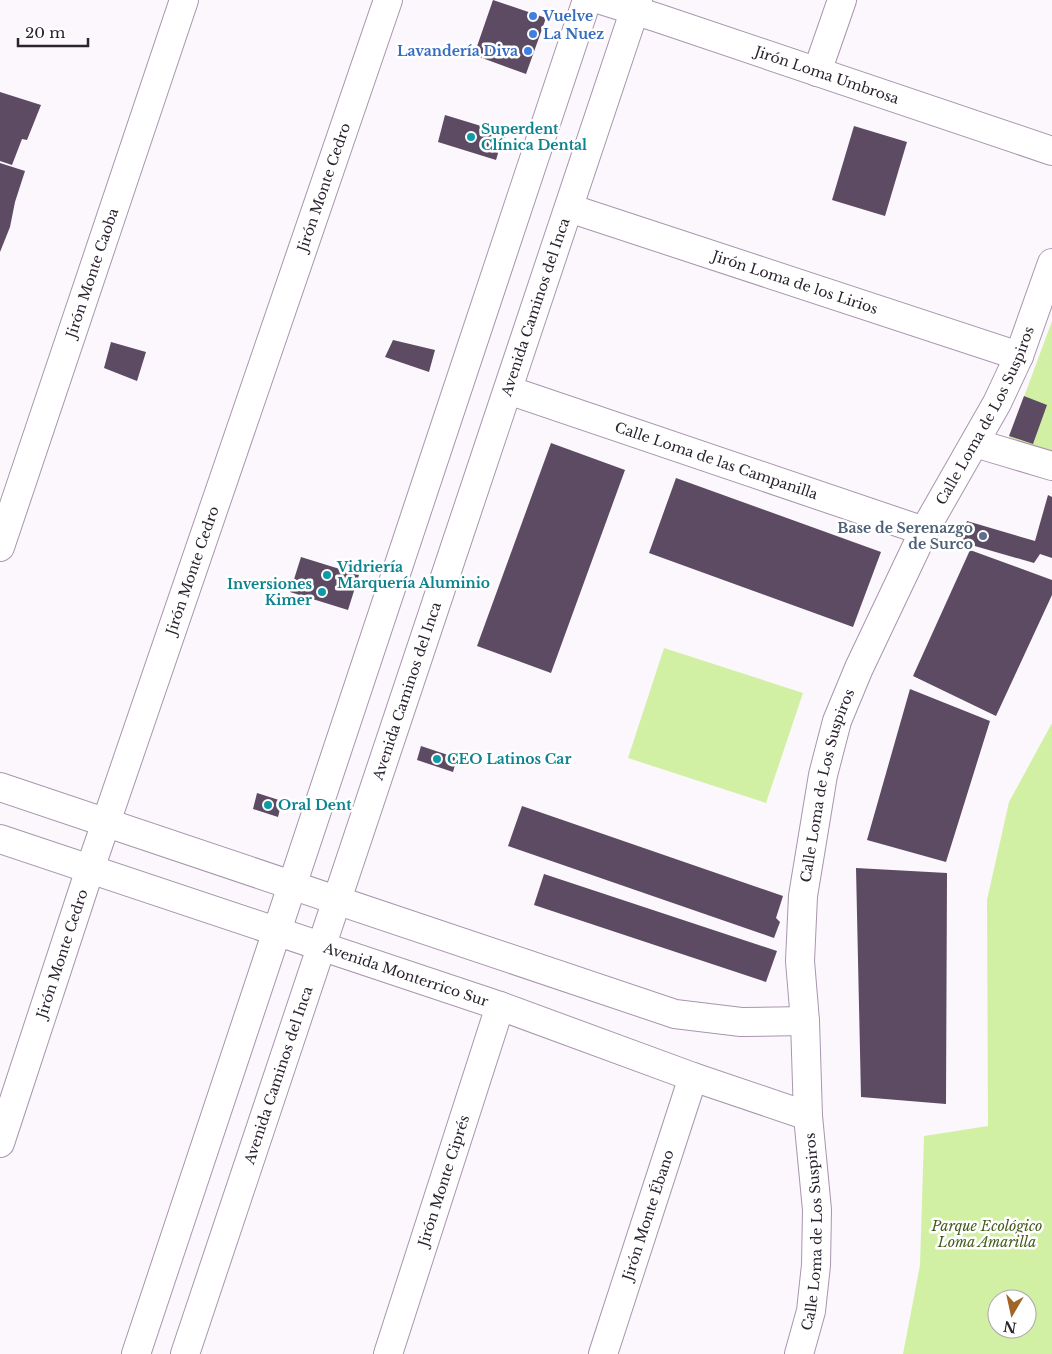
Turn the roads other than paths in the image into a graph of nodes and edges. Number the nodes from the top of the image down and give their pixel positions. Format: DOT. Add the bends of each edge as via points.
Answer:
graph roads {
  1 [pos="184,0"];
  2 [pos="388,0"];
  3 [pos="587,0"];
  4 [pos="601,0"];
  5 [pos="842,0"];
  6 [pos="637,6"];
  7 [pos="817,72"];
  8 [pos="1052,151"];
  9 [pos="569,208"];
  10 [pos="1052,263"];
  11 [pos="1019,356"];
  12 [pos="508,390"];
  13 [pos="975,443"];
  14 [pos="1052,466"];
  15 [pos="924,531"];
  16 [pos="0,547"];
  17 [pos="0,787"];
  18 [pos="106,823"];
  19 [pos="0,839"];
  20 [pos="90,869"];
  21 [pos="292,885"];
  22 [pos="337,900"];
  23 [pos="276,932"];
  24 [pos="321,947"];
  25 [pos="500,1006"];
  26 [pos="805,1021"];
  27 [pos="693,1076"];
  28 [pos="808,1116"];
  29 [pos="0,1142"];
  30 [pos="136,1354"];
  31 [pos="185,1354"];
  32 [pos="388,1354"];
  33 [pos="603,1354"];
  34 [pos="799,1354"];
  1 -- 16 [label="street, Jirón Monte Caoba"];
  2 -- 18 [label="street, Jirón Monte Cedro"];
  3 -- 21 [label="street"];
  4 -- 6 [label="street, Jirón Loma Umbrosa"];
  5 -- 7 [label="street"];
  6 -- 7 [label="street, Jirón Loma Umbrosa" via="658,18"];
  6 -- 9 [label="street, Avenida Caminos del Inca"];
  7 -- 8 [label="street, Jirón Loma Umbrosa"];
  9 -- 11 [label="street, Jirón Loma de los Lirios"];
  9 -- 12 [label="street, Avenida Caminos del Inca"];
  10 -- 11 [label="street, Calle Loma de Los Suspiros"];
  11 -- 13 [label="street, Calle Loma de Los Suspiros"];
  12 -- 15 [label="street, Calle Loma de las Campanilla"];
  12 -- 22 [label="street, Avenida Caminos del Inca"];
  13 -- 14 [label="street"];
  13 -- 15 [label="street, Calle Loma de Los Suspiros"];
  15 -- 26 [label="street, Calle Loma de Los Suspiros" via="837,721 823,775 803,896 800,960"];
  17 -- 18 [label="street"];
  18 -- 20 [label="street, Jirón Monte Cedro"];
  18 -- 21 [label="street"];
  19 -- 20 [label="street, Avenida Monterrico Sur"];
  20 -- 23 [label="street, Avenida Monterrico Sur"];
  20 -- 29 [label="street, Jirón Monte Cedro"];
  21 -- 22 [label="street"];
  21 -- 23 [label="street"];
  22 -- 24 [label="street, Avenida Caminos del Inca"];
  22 -- 26 [label="street" via="675,1014 741,1022"];
  23 -- 24 [label="street, Avenida Monterrico Sur"];
  23 -- 30 [label="street"];
  24 -- 25 [label="street, Avenida Monterrico Sur"];
  24 -- 31 [label="street, Avenida Caminos del Inca"];
  25 -- 27 [label="street, Avenida Monterrico Sur"];
  25 -- 32 [label="street, Jirón Monte Ciprés"];
  26 -- 28 [label="street, Calle Loma de Los Suspiros"];
  27 -- 28 [label="street, Avenida Monterrico Sur"];
  27 -- 33 [label="street, Jirón Monte Ébano"];
  28 -- 34 [label="street, Calle Loma de Los Suspiros" via="817,1210 816,1264 811,1311"];
}
